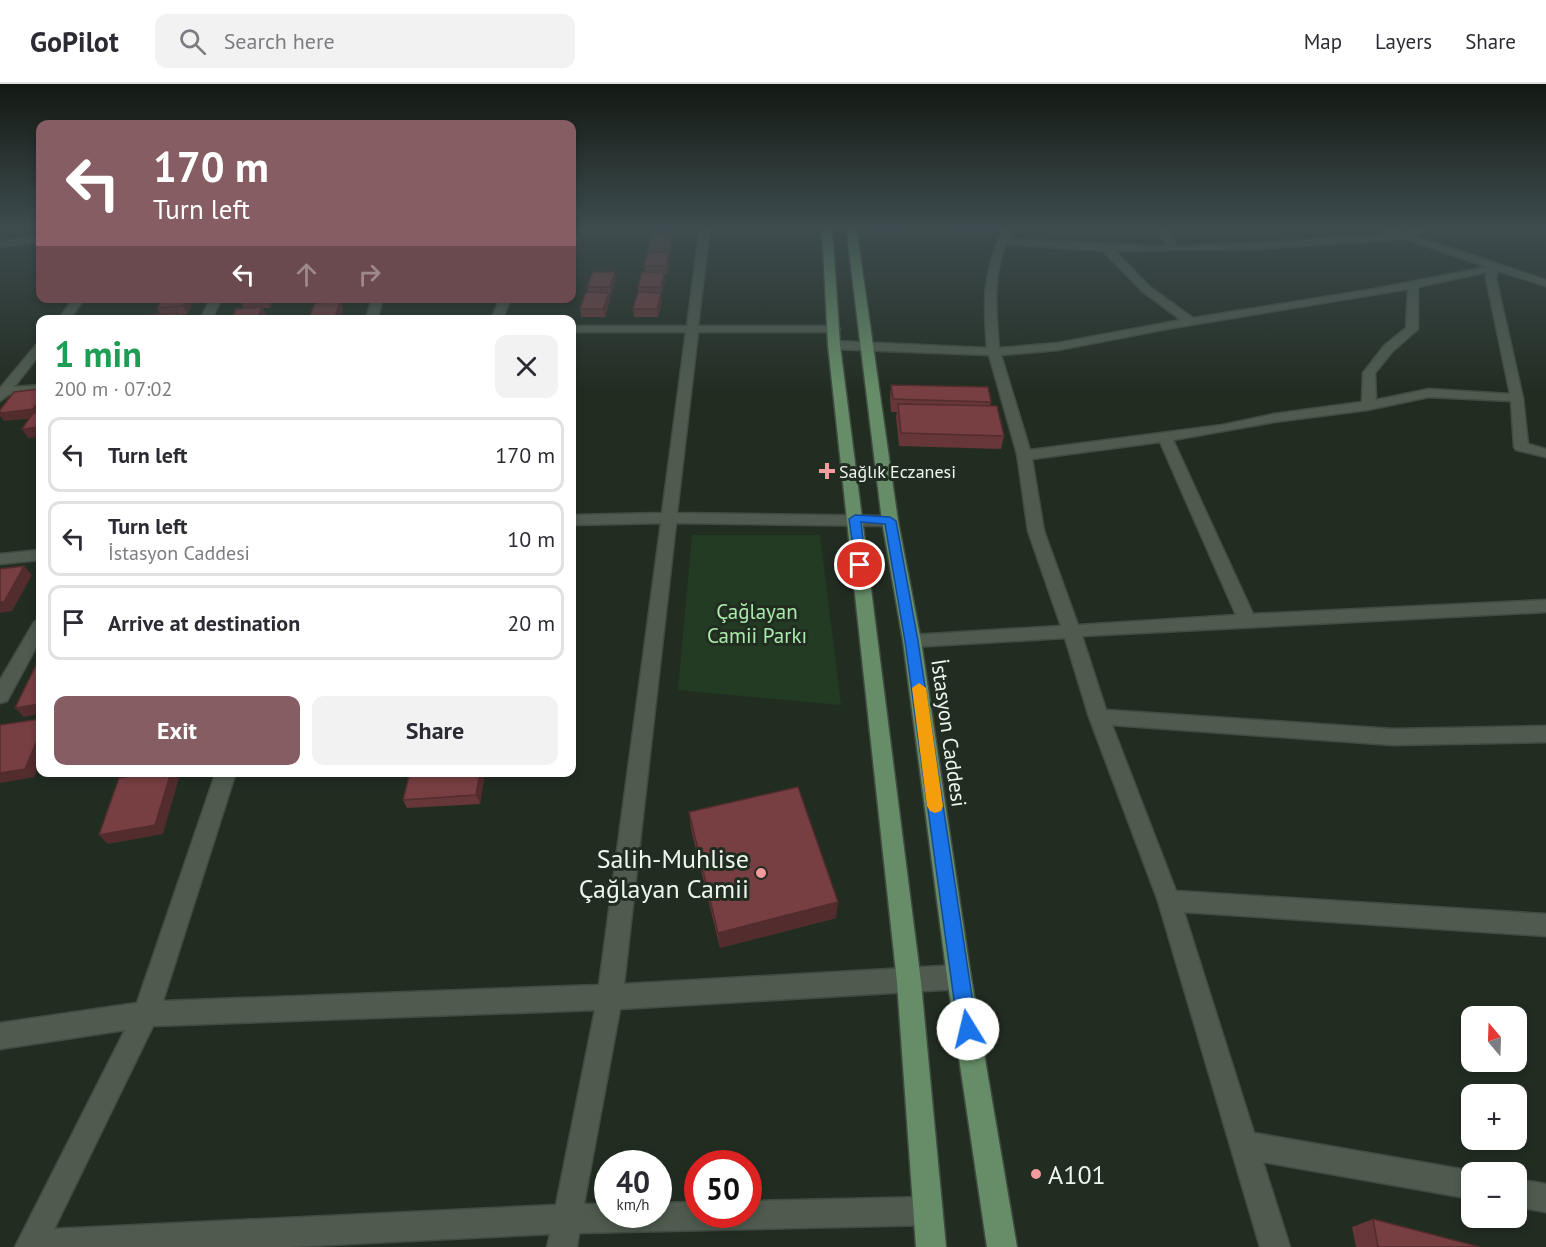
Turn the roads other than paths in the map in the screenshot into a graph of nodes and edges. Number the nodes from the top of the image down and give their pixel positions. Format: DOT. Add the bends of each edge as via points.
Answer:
graph roads {
  1 [pos="699,280"];
  2 [pos="830,280"];
  3 [pos="858,280"];
  4 [pos="992,280"];
  5 [pos="1137,280"];
  6 [pos="1439,280"];
  7 [pos="1491,280"];
  8 [pos="1413,286"];
  9 [pos="76,303"];
  10 [pos="67,315"];
  11 [pos="1191,322"];
  12 [pos="693,327"];
  13 [pos="576,329"];
  14 [pos="834,337"];
  15 [pos="867,347"];
  16 [pos="993,350"];
  17 [pos="36,352"];
  18 [pos="36,390"];
  19 [pos="1,394"];
  20 [pos="1517,398"];
  21 [pos="1367,406"];
  22 [pos="1165,437"];
  23 [pos="1546,453"];
  24 [pos="1024,454"];
  25 [pos="669,518"];
  26 [pos="855,519"];
  27 [pos="576,520"];
  28 [pos="890,521"];
  29 [pos="36,555"];
  30 [pos="0,559"];
  31 [pos="1546,606"];
  32 [pos="1247,620"];
  33 [pos="1072,632"];
  34 [pos="36,633"];
  35 [pos="912,641"];
  36 [pos="0,696"];
  37 [pos="1099,717"];
  38 [pos="1546,734"];
  39 [pos="224,777"];
  40 [pos="1169,901"];
  41 [pos="1546,925"];
  42 [pos="959,977"];
  43 [pos="909,981"];
  44 [pos="610,997"];
  45 [pos="146,1014"];
  46 [pos="0,1036"];
  47 [pos="1244,1144"];
  48 [pos="1461,1183"];
  49 [pos="1527,1195"];
  50 [pos="1546,1198"];
  51 [pos="929,1211"];
  52 [pos="568,1219"];
  53 [pos="32,1244"];
  54 [pos="562,1247"];
  55 [pos="931,1247"];
  56 [pos="1002,1247"];
  57 [pos="1275,1247"];
  1 -- 12 [label="street"];
  2 -- 14 [label="main road"];
  3 -- 15 [label="main road, İstasyon Caddesi"];
  4 -- 16 [label="street" via="989,299"];
  5 -- 11 [label="street"];
  6 -- 8 [label="street"];
  7 -- 20 [label="street"];
  8 -- 11 [label="street"];
  8 -- 21 [label="street" via="1412,328 1369,373"];
  9 -- 10 [label="street"];
  11 -- 16 [label="street" via="1048,348"];
  12 -- 13 [label="street"];
  12 -- 14 [label="street"];
  12 -- 25 [label="street"];
  14 -- 15 [label="street"];
  14 -- 26 [label="main road"];
  15 -- 16 [label="street"];
  15 -- 28 [label="main road, İstasyon Caddesi"];
  16 -- 24 [label="street"];
  17 -- 19 [label="street"];
  18 -- 19 [label="street"];
  20 -- 21 [label="street" via="1429,393"];
  20 -- 23 [label="street" via="1521,447"];
  21 -- 22 [label="street"];
  22 -- 24 [label="street"];
  22 -- 32 [label="street"];
  24 -- 33 [label="street" via="1036,531"];
  25 -- 26 [label="street"];
  25 -- 27 [label="street"];
  25 -- 44 [label="street"];
  26 -- 28 [label="street"];
  26 -- 43 [label="main road"];
  28 -- 35 [label="main road, İstasyon Caddesi"];
  29 -- 30 [label="street"];
  31 -- 32 [label="street"];
  32 -- 33 [label="street"];
  33 -- 35 [label="street"];
  33 -- 37 [label="street"];
  34 -- 36 [label="street"];
  35 -- 42 [label="main road, İstasyon Caddesi"];
  37 -- 38 [label="street" via="1393,737"];
  37 -- 40 [label="street"];
  39 -- 45 [label="street"];
  40 -- 41 [label="street"];
  40 -- 47 [label="street"];
  42 -- 43 [label="street"];
  42 -- 56 [label="main road, İstasyon Caddesi"];
  43 -- 44 [label="street"];
  43 -- 51 [label="main road"];
  44 -- 45 [label="street"];
  44 -- 52 [label="street"];
  45 -- 46 [label="street"];
  45 -- 53 [label="street"];
  47 -- 48 [label="street"];
  47 -- 57 [label="street"];
  49 -- 50 [label="street"];
  51 -- 52 [label="street"];
  51 -- 55 [label="main road"];
  52 -- 53 [label="street"];
  52 -- 54 [label="street"];
}
